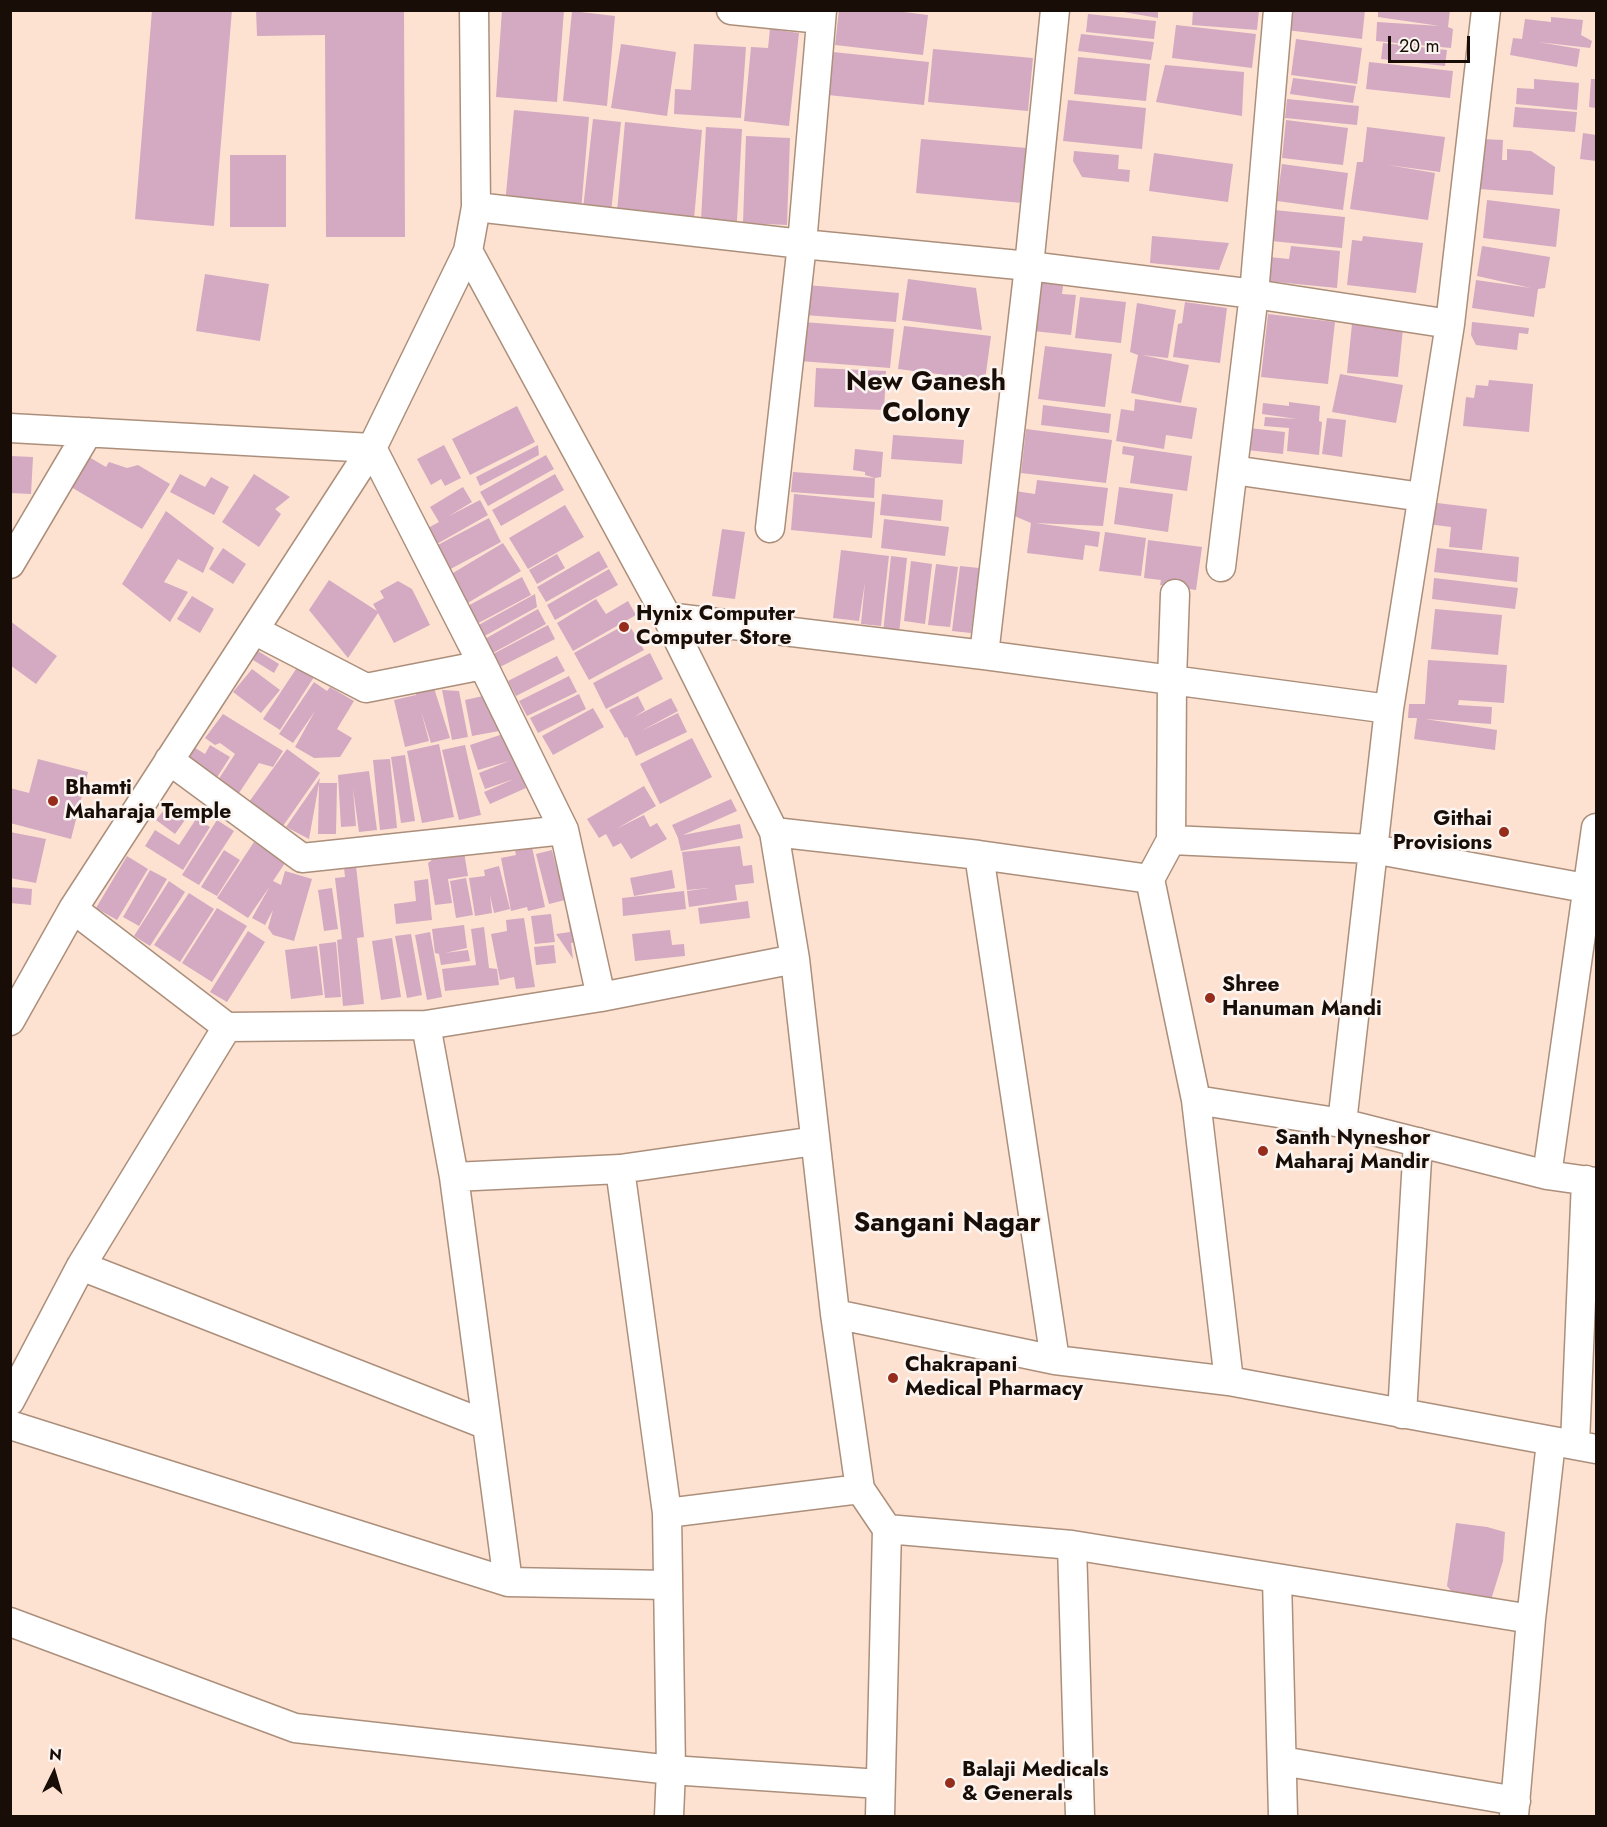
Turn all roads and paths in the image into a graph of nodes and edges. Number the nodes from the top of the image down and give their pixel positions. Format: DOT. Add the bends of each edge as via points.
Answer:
graph roads {
  1 [pos="474,10"];
  2 [pos="730,10"];
  3 [pos="1055,10"];
  4 [pos="1278,10"];
  5 [pos="1486,10"];
  6 [pos="822,15"];
  7 [pos="476,207"];
  8 [pos="802,244"];
  9 [pos="468,251"];
  10 [pos="1029,266"];
  11 [pos="1254,294"];
  12 [pos="1450,324"];
  13 [pos="10,428"];
  14 [pos="88,432"];
  15 [pos="372,448"];
  16 [pos="1233,470"];
  17 [pos="1422,497"];
  18 [pos="770,528"];
  19 [pos="10,564"];
  20 [pos="1221,567"];
  21 [pos="1175,594"];
  22 [pos="667,616"];
  23 [pos="254,630"];
  24 [pos="984,655"];
  25 [pos="483,665"];
  26 [pos="1172,680"];
  27 [pos="1389,709"];
  28 [pos="170,760"];
  29 [pos="1596,828"];
  30 [pos="564,830"];
  31 [pos="774,832"];
  32 [pos="1171,840"];
  33 [pos="1373,849"];
  34 [pos="979,855"];
  35 [pos="1150,879"];
  36 [pos="1592,889"];
  37 [pos="73,909"];
  38 [pos="795,959"];
  39 [pos="601,997"];
  40 [pos="10,1021"];
  41 [pos="426,1025"];
  42 [pos="227,1027"];
  43 [pos="1196,1101"];
  44 [pos="1342,1123"];
  45 [pos="815,1141"];
  46 [pos="1418,1142"];
  47 [pos="620,1169"];
  48 [pos="1547,1174"];
  49 [pos="454,1177"];
  50 [pos="1591,1181"];
  51 [pos="81,1266"];
  52 [pos="835,1314"];
  53 [pos="1055,1360"];
  54 [pos="1229,1381"];
  55 [pos="10,1401"];
  56 [pos="1402,1414"];
  57 [pos="10,1425"];
  58 [pos="487,1425"];
  59 [pos="1574,1445"];
  60 [pos="860,1489"];
  61 [pos="667,1513"];
  62 [pos="887,1529"];
  63 [pos="1072,1545"];
  64 [pos="1277,1580"];
  65 [pos="508,1582"];
  66 [pos="668,1585"];
  67 [pos="1531,1619"];
  68 [pos="10,1622"];
  69 [pos="1282,1761"];
  70 [pos="671,1770"];
  71 [pos="880,1784"];
  72 [pos="1515,1808"];
  73 [pos="669,1816"];
  74 [pos="880,1816"];
  75 [pos="1080,1816"];
  76 [pos="1283,1816"];
  1 -- 7 [label="street"];
  2 -- 6 [label="street"];
  3 -- 10 [label="street"];
  4 -- 11 [label="street"];
  5 -- 12 [label="street"];
  6 -- 8 [label="street"];
  7 -- 8 [label="street"];
  7 -- 9 [label="street"];
  8 -- 10 [label="street"];
  8 -- 18 [label="street"];
  9 -- 15 [label="street"];
  9 -- 22 [label="street"];
  10 -- 11 [label="street"];
  10 -- 24 [label="street"];
  11 -- 12 [label="street"];
  11 -- 16 [label="street"];
  12 -- 17 [label="street"];
  13 -- 14 [label="street"];
  14 -- 15 [label="street"];
  14 -- 19 [label="street"];
  15 -- 23 [label="street"];
  15 -- 25 [label="street"];
  16 -- 17 [label="street"];
  16 -- 20 [label="street"];
  17 -- 27 [label="street"];
  21 -- 26 [label="street"];
  22 -- 24 [label="street"];
  22 -- 31 [label="street"];
  23 -- 25 [label="street" via="366,688"];
  23 -- 28 [label="street"];
  24 -- 26 [label="street"];
  25 -- 30 [label="street"];
  26 -- 27 [label="street"];
  26 -- 32 [label="street"];
  27 -- 33 [label="street"];
  28 -- 30 [label="street" via="302,858"];
  28 -- 37 [label="street"];
  29 -- 36 [label="street"];
  30 -- 39 [label="street"];
  31 -- 34 [label="street"];
  31 -- 38 [label="street"];
  32 -- 33 [label="street"];
  32 -- 35 [label="street"];
  33 -- 36 [label="street"];
  33 -- 44 [label="street"];
  34 -- 35 [label="street"];
  34 -- 53 [label="street"];
  35 -- 43 [label="street"];
  36 -- 48 [label="street"];
  37 -- 40 [label="street"];
  37 -- 42 [label="street"];
  38 -- 39 [label="street"];
  38 -- 45 [label="street"];
  39 -- 41 [label="street"];
  41 -- 42 [label="street"];
  41 -- 49 [label="street"];
  42 -- 51 [label="street"];
  43 -- 44 [label="street"];
  43 -- 54 [label="street"];
  44 -- 46 [label="street"];
  45 -- 47 [label="street"];
  45 -- 52 [label="street"];
  46 -- 48 [label="street"];
  46 -- 56 [label="street"];
  47 -- 49 [label="street"];
  47 -- 61 [label="street"];
  48 -- 50 [label="street"];
  49 -- 58 [label="street"];
  50 -- 59 [label="street"];
  51 -- 55 [label="street"];
  51 -- 58 [label="street"];
  52 -- 53 [label="street"];
  52 -- 60 [label="street"];
  53 -- 54 [label="street"];
  54 -- 56 [label="street"];
  56 -- 59 [label="street"];
  57 -- 65 [label="street"];
  58 -- 65 [label="street"];
  59 -- 67 [label="street"];
  60 -- 61 [label="street"];
  60 -- 62 [label="street"];
  61 -- 66 [label="street"];
  62 -- 63 [label="street"];
  62 -- 71 [label="street"];
  63 -- 64 [label="street"];
  63 -- 75 [label="street"];
  64 -- 67 [label="street"];
  64 -- 69 [label="street"];
  65 -- 66 [label="street"];
  66 -- 70 [label="street"];
  67 -- 72 [label="street"];
  68 -- 70 [label="street" via="295,1728"];
  69 -- 72 [label="street"];
  69 -- 76 [label="street"];
  70 -- 71 [label="street"];
  70 -- 73 [label="street"];
  71 -- 74 [label="street"];
}
